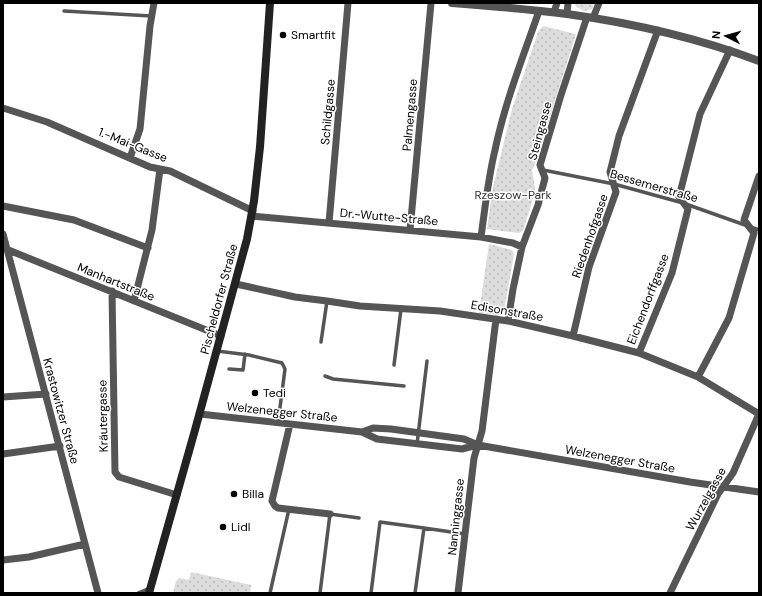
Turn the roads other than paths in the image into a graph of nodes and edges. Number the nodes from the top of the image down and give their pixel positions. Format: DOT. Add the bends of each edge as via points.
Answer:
graph roads {
  1 [pos="154,3"];
  2 [pos="270,3"];
  3 [pos="348,3"];
  4 [pos="431,3"];
  5 [pos="452,3"];
  6 [pos="557,3"];
  7 [pos="568,3"];
  8 [pos="599,3"];
  9 [pos="64,11"];
  10 [pos="539,11"];
  11 [pos="554,12"];
  12 [pos="567,14"];
  13 [pos="151,16"];
  14 [pos="590,17"];
  15 [pos="658,30"];
  16 [pos="730,50"];
  17 [pos="759,61"];
  18 [pos="3,108"];
  19 [pos="130,158"];
  20 [pos="160,169"];
  21 [pos="542,170"];
  22 [pos="759,176"];
  23 [pos="614,184"];
  24 [pos="683,203"];
  25 [pos="3,206"];
  26 [pos="252,214"];
  27 [pos="329,223"];
  28 [pos="750,227"];
  29 [pos="410,230"];
  30 [pos="759,230"];
  31 [pos="3,234"];
  32 [pos="481,237"];
  33 [pos="522,247"];
  34 [pos="148,248"];
  35 [pos="5,249"];
  36 [pos="236,284"];
  37 [pos="112,291"];
  38 [pos="134,301"];
  39 [pos="327,301"];
  40 [pos="401,308"];
  41 [pos="496,319"];
  42 [pos="508,321"];
  43 [pos="221,336"];
  44 [pos="573,336"];
  45 [pos="321,342"];
  46 [pos="217,351"];
  47 [pos="244,354"];
  48 [pos="639,354"];
  49 [pos="427,361"];
  50 [pos="394,365"];
  51 [pos="229,369"];
  52 [pos="326,376"];
  53 [pos="698,377"];
  54 [pos="404,386"];
  55 [pos="46,394"];
  56 [pos="3,397"];
  57 [pos="200,414"];
  58 [pos="759,414"];
  59 [pos="278,423"];
  60 [pos="290,424"];
  61 [pos="362,432"];
  62 [pos="418,433"];
  63 [pos="417,444"];
  64 [pos="478,445"];
  65 [pos="60,446"];
  66 [pos="3,454"];
  67 [pos="724,486"];
  68 [pos="759,492"];
  69 [pos="177,495"];
  70 [pos="289,509"];
  71 [pos="330,514"];
  72 [pos="359,518"];
  73 [pos="424,528"];
  74 [pos="466,534"];
  75 [pos="85,544"];
  76 [pos="3,560"];
  77 [pos="150,590"];
  78 [pos="98,593"];
  79 [pos="138,593"];
  80 [pos="270,593"];
  81 [pos="320,593"];
  82 [pos="371,593"];
  83 [pos="415,593"];
  84 [pos="458,593"];
  85 [pos="670,593"];
  1 -- 13 [label="street"];
  2 -- 26 [label="main road, Pischeldorfer Straße" via="260,148"];
  3 -- 27 [label="street, Schildgasse"];
  4 -- 29 [label="street, Palmengasse"];
  5 -- 10 [label="street"];
  6 -- 11 [label="street"];
  7 -- 12 [label="street"];
  8 -- 14 [label="street, Steingasse"];
  9 -- 13 [label="lane"];
  10 -- 11 [label="street"];
  10 -- 32 [label="street" via="495,148"];
  11 -- 12 [label="street"];
  12 -- 14 [label="street"];
  13 -- 19 [label="street" via="140,129"];
  14 -- 15 [label="street"];
  14 -- 21 [label="street, Steingasse" via="561,94 540,165"];
  15 -- 16 [label="street"];
  15 -- 23 [label="street, Riedenhofgasse" via="619,136 610,172"];
  16 -- 17 [label="street"];
  16 -- 24 [label="street, Eichendorffgasse" via="700,114 679,197"];
  18 -- 19 [label="street, 1.-Mai-Gasse" via="47,122"];
  19 -- 20 [label="street, 1.-Mai-Gasse"];
  20 -- 26 [label="street, 1.-Mai-Gasse" via="170,171"];
  20 -- 34 [label="street"];
  21 -- 23 [label="lane, Bessemerstraße"];
  21 -- 33 [label="street, Steingasse" via="545,178 538,205"];
  22 -- 28 [label="street" via="744,220"];
  23 -- 24 [label="lane, Bessemerstraße"];
  23 -- 44 [label="street, Riedenhofgasse" via="616,192 589,267"];
  24 -- 28 [label="lane, Bessemerstraße"];
  24 -- 48 [label="street, Eichendorffgasse" via="688,208 672,273"];
  25 -- 34 [label="street" via="74,220"];
  26 -- 27 [label="street, Dr.-Wutte-Straße"];
  26 -- 36 [label="main road, Pischeldorfer Straße"];
  27 -- 29 [label="street, Dr.-Wutte-Straße"];
  28 -- 30 [label="lane, Bessemerstraße"];
  28 -- 53 [label="street" via="754,233 729,318"];
  29 -- 32 [label="street, Dr.-Wutte-Straße"];
  31 -- 35 [label="street, Krastowitzer Straße"];
  32 -- 33 [label="street, Dr.-Wutte-Straße"];
  33 -- 42 [label="street, Steingasse"];
  34 -- 38 [label="street"];
  35 -- 37 [label="street, Manhartstraße"];
  35 -- 55 [label="street, Krastowitzer Straße"];
  36 -- 39 [label="street, Edisonstraße"];
  36 -- 43 [label="main road, Pischeldorfer Straße"];
  37 -- 38 [label="street, Manhartstraße"];
  37 -- 69 [label="street, Kräutergasse" via="115,472 119,477"];
  38 -- 43 [label="street, Manhartstraße"];
  39 -- 40 [label="street, Edisonstraße"];
  39 -- 45 [label="lane"];
  40 -- 41 [label="street, Edisonstraße"];
  40 -- 50 [label="lane"];
  41 -- 42 [label="street, Edisonstraße"];
  41 -- 64 [label="street"];
  42 -- 44 [label="street, Edisonstraße"];
  43 -- 46 [label="main road, Pischeldorfer Straße"];
  44 -- 48 [label="street, Edisonstraße"];
  46 -- 47 [label="lane"];
  46 -- 57 [label="main road, Pischeldorfer Straße"];
  47 -- 51 [label="lane" via="243,370"];
  47 -- 59 [label="lane" via="282,363 285,369"];
  48 -- 53 [label="street, Edisonstraße"];
  49 -- 62 [label="lane"];
  52 -- 54 [label="lane" via="333,379"];
  53 -- 58 [label="street, Edisonstraße"];
  55 -- 56 [label="street"];
  55 -- 65 [label="street, Krastowitzer Straße"];
  57 -- 59 [label="street, Welzenegger Straße"];
  57 -- 69 [label="main road, Pischeldorfer Straße"];
  58 -- 67 [label="street, Wurzelgasse" via="733,473"];
  59 -- 60 [label="street, Welzenegger Straße"];
  60 -- 61 [label="street, Welzenegger Straße"];
  60 -- 70 [label="street" via="272,501 278,508"];
  61 -- 62 [label="street, Welzenegger Straße" via="378,428"];
  61 -- 63 [label="street, Welzenegger Straße" via="377,439"];
  62 -- 63 [label="lane"];
  62 -- 64 [label="street, Welzenegger Straße" via="464,439"];
  63 -- 64 [label="street, Welzenegger Straße" via="462,449"];
  64 -- 67 [label="street, Welzenegger Straße"];
  64 -- 74 [label="street, Nanninggasse" via="474,458"];
  65 -- 66 [label="street"];
  65 -- 75 [label="street, Krastowitzer Straße"];
  67 -- 68 [label="street, Welzenegger Straße"];
  67 -- 85 [label="street, Wurzelgasse"];
  69 -- 77 [label="main road, Pischeldorfer Straße"];
  70 -- 71 [label="street"];
  70 -- 80 [label="lane"];
  71 -- 72 [label="lane"];
  71 -- 81 [label="lane"];
  73 -- 74 [label="lane"];
  73 -- 82 [label="lane" via="380,522"];
  73 -- 83 [label="lane"];
  74 -- 84 [label="street, Nanninggasse"];
  75 -- 76 [label="street" via="29,558"];
  75 -- 78 [label="street, Krastowitzer Straße"];
  77 -- 79 [label="lane"];
}
